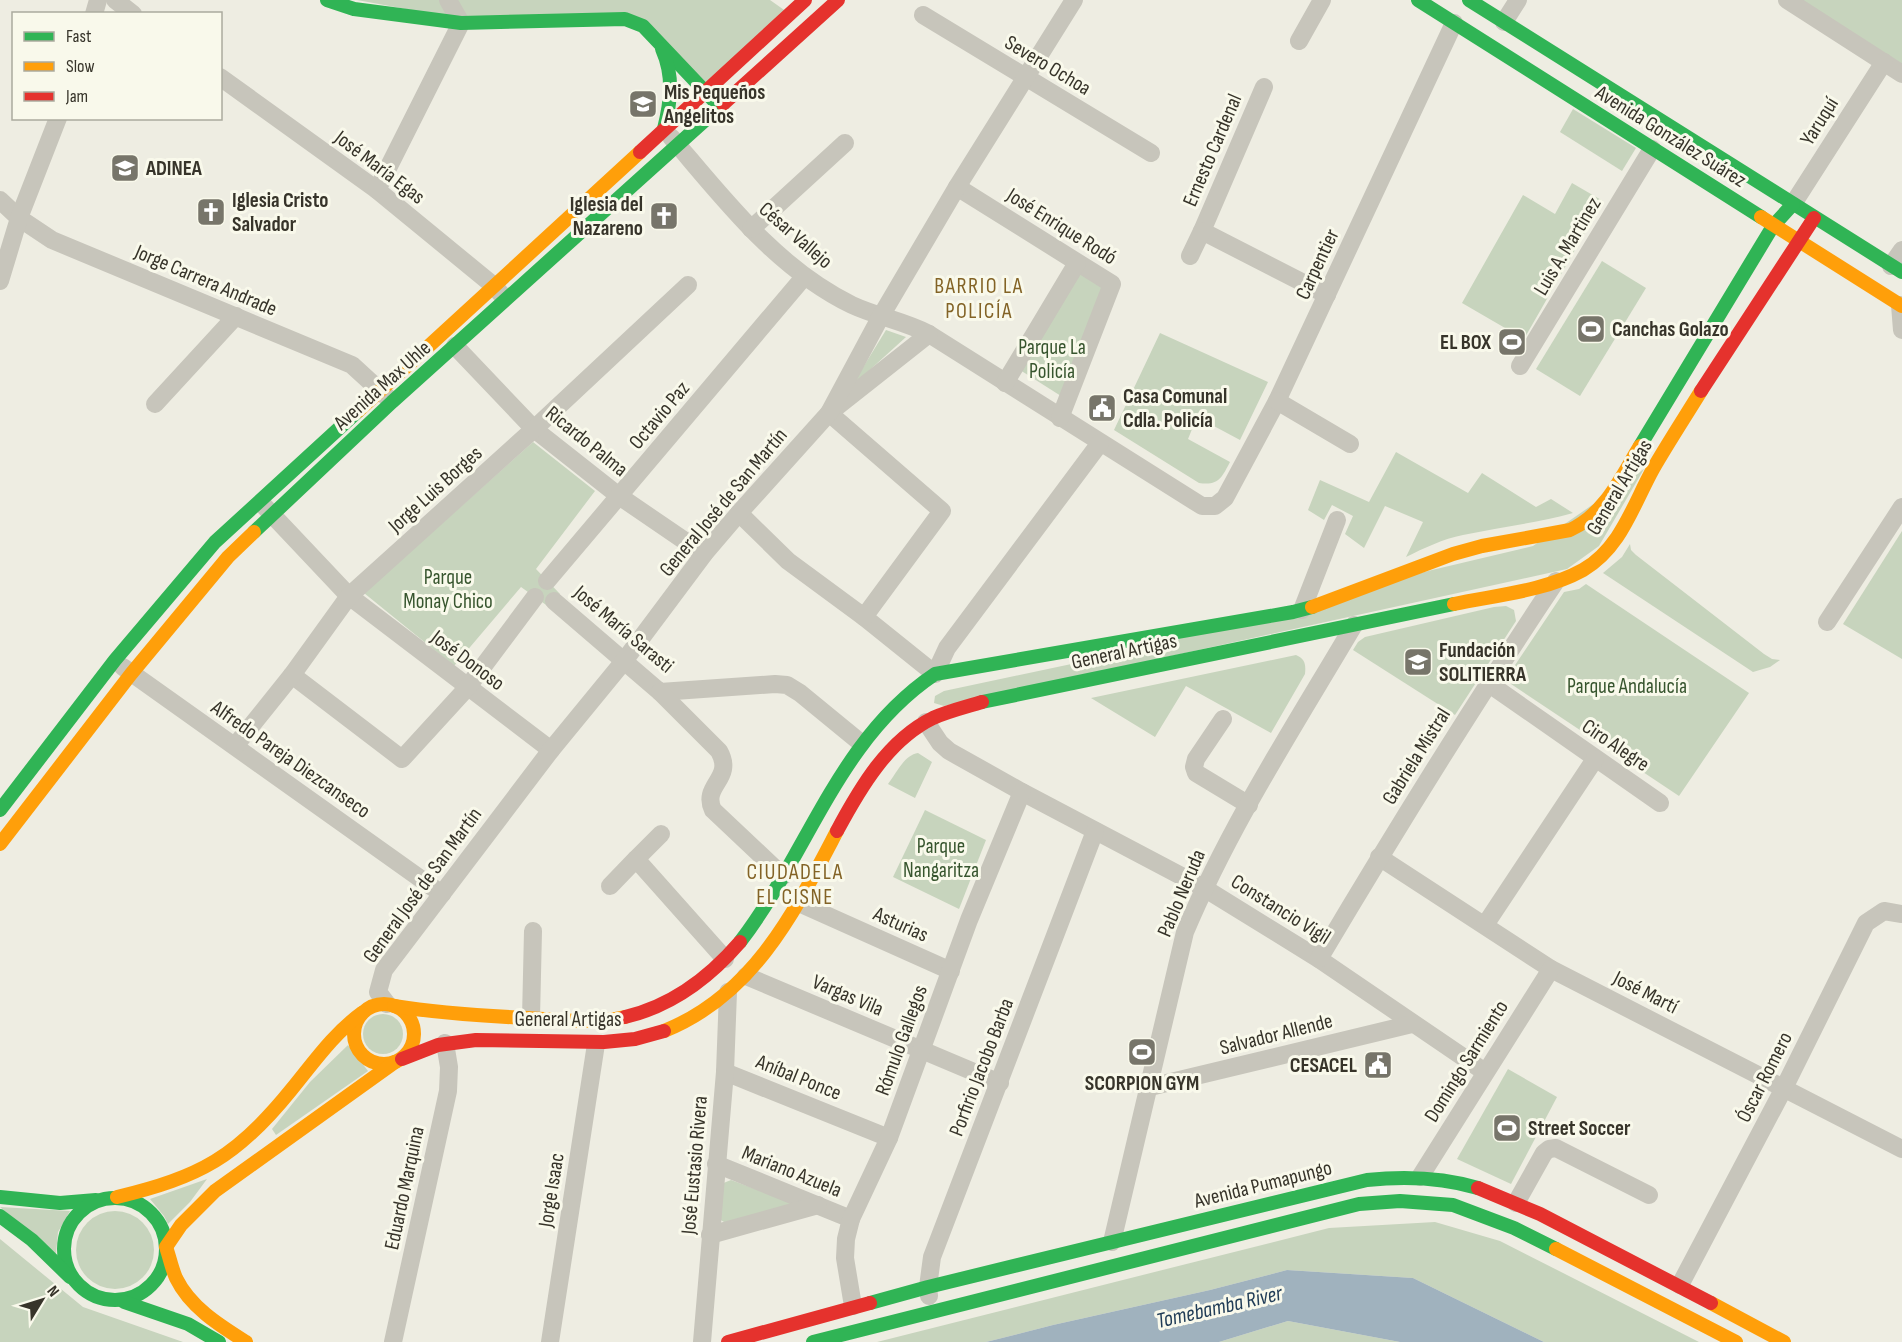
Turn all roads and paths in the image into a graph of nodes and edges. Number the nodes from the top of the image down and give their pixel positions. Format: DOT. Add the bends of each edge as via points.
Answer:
graph roads {
  1 [pos="115,0"];
  2 [pos="327,0"];
  3 [pos="448,0"];
  4 [pos="779,0"];
  5 [pos="805,0"];
  6 [pos="838,0"];
  7 [pos="1074,0"];
  8 [pos="1322,0"];
  9 [pos="1418,0"];
  10 [pos="1469,0"];
  11 [pos="1518,0"];
  12 [pos="1787,0"];
  13 [pos="356,4"];
  14 [pos="792,11"];
  15 [pos="130,12"];
  16 [pos="923,15"];
  17 [pos="1504,22"];
  18 [pos="461,23"];
  19 [pos="1454,23"];
  20 [pos="807,27"];
  21 [pos="656,38"];
  22 [pos="1299,41"];
  23 [pos="1884,62"];
  24 [pos="1902,74"];
  25 [pos="1025,77"];
  26 [pos="222,78"];
  27 [pos="1264,87"];
  28 [pos="706,90"];
  29 [pos="719,106"];
  30 [pos="57,120"];
  31 [pos="664,129"];
  32 [pos="845,143"];
  33 [pos="677,144"];
  34 [pos="1652,149"];
  35 [pos="1151,153"];
  36 [pos="957,187"];
  37 [pos="377,190"];
  38 [pos="0,200"];
  39 [pos="1793,204"];
  40 [pos="19,218"];
  41 [pos="1814,218"];
  42 [pos="1773,226"];
  43 [pos="751,230"];
  44 [pos="1202,231"];
  45 [pos="1799,242"];
  46 [pos="1902,250"];
  47 [pos="1191,256"];
  48 [pos="1077,263"];
  49 [pos="1896,269"];
  50 [pos="804,277"];
  51 [pos="0,281"];
  52 [pos="688,285"];
  53 [pos="494,286"];
  54 [pos="1327,295"];
  55 [pos="507,300"];
  56 [pos="1901,305"];
  57 [pos="236,316"];
  58 [pos="881,316"];
  59 [pos="1902,330"];
  60 [pos="929,334"];
  61 [pos="455,346"];
  62 [pos="1520,366"];
  63 [pos="1005,383"];
  64 [pos="380,388"];
  65 [pos="1277,401"];
  66 [pos="392,402"];
  67 [pos="155,404"];
  68 [pos="829,413"];
  69 [pos="1060,418"];
  70 [pos="534,429"];
  71 [pos="1100,443"];
  72 [pos="1350,444"];
  73 [pos="1634,456"];
  74 [pos="1653,468"];
  75 [pos="619,496"];
  76 [pos="1202,506"];
  77 [pos="266,507"];
  78 [pos="1902,507"];
  79 [pos="739,513"];
  80 [pos="1337,520"];
  81 [pos="704,554"];
  82 [pos="547,581"];
  83 [pos="1556,581"];
  84 [pos="349,596"];
  85 [pos="535,597"];
  86 [pos="554,601"];
  87 [pos="1302,610"];
  88 [pos="864,617"];
  89 [pos="1827,622"];
  90 [pos="1354,625"];
  91 [pos="115,660"];
  92 [pos="624,661"];
  93 [pos="131,674"];
  94 [pos="935,674"];
  95 [pos="292,675"];
  96 [pos="1488,683"];
  97 [pos="467,688"];
  98 [pos="660,692"];
  99 [pos="1223,719"];
  100 [pos="926,722"];
  101 [pos="861,743"];
  102 [pos="235,746"];
  103 [pos="551,750"];
  104 [pos="1595,759"];
  105 [pos="1022,792"];
  106 [pos="1660,803"];
  107 [pos="1249,805"];
  108 [pos="0,810"];
  109 [pos="1095,831"];
  110 [pos="661,834"];
  111 [pos="0,844"];
  112 [pos="1379,857"];
  113 [pos="636,859"];
  114 [pos="783,876"];
  115 [pos="610,886"];
  116 [pos="1204,888"];
  117 [pos="441,894"];
  118 [pos="799,903"];
  119 [pos="1902,914"];
  120 [pos="1485,925"];
  121 [pos="533,931"];
  122 [pos="725,958"];
  123 [pos="1319,959"];
  124 [pos="1551,969"];
  125 [pos="951,971"];
  126 [pos="746,976"];
  127 [pos="728,992"];
  128 [pos="391,1005"];
  129 [pos="362,1014"];
  130 [pos="531,1018"];
  131 [pos="1412,1024"];
  132 [pos="446,1043"];
  133 [pos="596,1044"];
  134 [pos="922,1051"];
  135 [pos="398,1060"];
  136 [pos="725,1072"];
  137 [pos="1485,1072"];
  138 [pos="1000,1083"];
  139 [pos="1150,1087"];
  140 [pos="1784,1089"];
  141 [pos="889,1138"];
  142 [pos="1902,1149"];
  143 [pos="716,1164"];
  144 [pos="1420,1177"];
  145 [pos="1649,1195"];
  146 [pos="0,1197"];
  147 [pos="111,1198"];
  148 [pos="1516,1203"];
  149 [pos="818,1205"];
  150 [pos="0,1216"];
  151 [pos="852,1219"];
  152 [pos="710,1235"];
  153 [pos="1112,1242"];
  154 [pos="167,1249"];
  155 [pos="74,1280"];
  156 [pos="1680,1286"];
  157 [pos="928,1287"];
  158 [pos="124,1302"];
  159 [pos="853,1306"];
  160 [pos="934,1317"];
  161 [pos="219,1342"];
  162 [pos="246,1342"];
  163 [pos="393,1342"];
  164 [pos="550,1342"];
  165 [pos="702,1342"];
  166 [pos="728,1342"];
  167 [pos="813,1342"];
  168 [pos="1736,1342"];
  169 [pos="1784,1342"];
  1 -- 15 [label="street"];
  2 -- 13 [label="main road"];
  3 -- 18 [label="street"];
  4 -- 14 [label="main road"];
  5 -- 14 [label="main road, Avenida Max Uhle"];
  6 -- 20 [label="main road, Avenida Max Uhle"];
  7 -- 25 [label="street, General José de San Martín"];
  8 -- 22 [label="street"];
  9 -- 19 [label="main road, Avenida González Suárez"];
  10 -- 17 [label="main road, Avenida González Suárez"];
  11 -- 17 [label="street"];
  12 -- 23 [label="street"];
  13 -- 18 [label="main road"];
  14 -- 20 [label="main road"];
  14 -- 28 [label="main road, Avenida Max Uhle"];
  16 -- 25 [label="street, Severo Ochoa"];
  17 -- 39 [label="main road, Avenida González Suárez"];
  18 -- 21 [label="main road" via="625,19 643,26"];
  18 -- 37 [label="street"];
  19 -- 34 [label="main road, Avenida González Suárez"];
  19 -- 54 [label="street, Carpentier"];
  20 -- 29 [label="main road, Avenida Max Uhle"];
  21 -- 28 [label="main road"];
  21 -- 31 [label="main road" via="670,64 672,83"];
  23 -- 24 [label="street"];
  23 -- 39 [label="street, Yaruquí"];
  25 -- 35 [label="street, Severo Ochoa"];
  25 -- 36 [label="street, General José de San Martín"];
  26 -- 37 [label="street, José María Egas"];
  27 -- 44 [label="street, Ernesto Cardenal"];
  28 -- 29 [label="main road"];
  28 -- 31 [label="main road, Avenida Max Uhle"];
  29 -- 33 [label="main road, Avenida Max Uhle"];
  30 -- 40 [label="street"];
  31 -- 33 [label="street, César Vallejo"];
  31 -- 53 [label="main road, Avenida Max Uhle"];
  32 -- 43 [label="street"];
  33 -- 43 [label="street, César Vallejo"];
  33 -- 55 [label="main road, Avenida Max Uhle"];
  34 -- 42 [label="main road, Avenida González Suárez"];
  34 -- 62 [label="street, Luis A. Martinez"];
  36 -- 48 [label="street, José Enrique Rodó"];
  36 -- 58 [label="street, General José de San Martín"];
  37 -- 53 [label="street, José María Egas"];
  38 -- 40 [label="street, Jorge Carrera Andrade"];
  39 -- 41 [label="main road, Avenida González Suárez"];
  39 -- 42 [label="main road, General Artigas"];
  40 -- 51 [label="street"];
  40 -- 57 [label="street, Jorge Carrera Andrade" via="52,240"];
  41 -- 45 [label="main road, General Artigas"];
  41 -- 49 [label="main road, Avenida González Suárez"];
  42 -- 45 [label="main road, Avenida González Suárez"];
  42 -- 73 [label="main road, General Artigas"];
  43 -- 50 [label="street, César Vallejo"];
  44 -- 47 [label="street, Ernesto Cardenal"];
  44 -- 54 [label="street, Ernesto Cardenal"];
  45 -- 56 [label="main road, Avenida González Suárez"];
  45 -- 74 [label="main road, General Artigas"];
  46 -- 49 [label="street"];
  48 -- 63 [label="street"];
  48 -- 69 [label="street, José Enrique Rodó" via="1112,284"];
  50 -- 58 [label="street, César Vallejo" via="852,305"];
  50 -- 75 [label="street, Octavio Paz"];
  52 -- 70 [label="street, Jorge Luis Borges"];
  53 -- 55 [label="street, José María Egas"];
  53 -- 64 [label="main road, Avenida Max Uhle"];
  54 -- 65 [label="street, Carpentier"];
  55 -- 61 [label="main road, Avenida Max Uhle"];
  56 -- 59 [label="street"];
  57 -- 64 [label="street, Jorge Carrera Andrade" via="352,366"];
  57 -- 67 [label="street"];
  58 -- 60 [label="street, César Vallejo"];
  58 -- 68 [label="street, General José de San Martín"];
  60 -- 63 [label="street, César Vallejo"];
  60 -- 68 [label="street"];
  61 -- 66 [label="main road, Avenida Max Uhle"];
  61 -- 70 [label="street, Ricardo Palma"];
  63 -- 69 [label="street, César Vallejo"];
  64 -- 66 [label="street, Jorge Carrera Andrade"];
  64 -- 77 [label="main road, Avenida Max Uhle"];
  65 -- 72 [label="street"];
  65 -- 76 [label="street, Carpentier" via="1226,498 1215,506"];
  66 -- 77 [label="main road, Avenida Max Uhle"];
  68 -- 79 [label="street, General José de San Martín"];
  68 -- 88 [label="street" via="942,511"];
  69 -- 71 [label="street, César Vallejo"];
  70 -- 75 [label="street, Ricardo Palma"];
  70 -- 84 [label="street, Jorge Luis Borges"];
  71 -- 76 [label="street, César Vallejo"];
  71 -- 94 [label="street" via="947,648"];
  73 -- 74 [label="main road"];
  73 -- 87 [label="main road, General Artigas" via="1598,512 1581,526 1451,554"];
  74 -- 83 [label="main road, General Artigas" via="1603,555 1589,567"];
  75 -- 81 [label="street, Ricardo Palma"];
  75 -- 82 [label="street, Octavio Paz"];
  77 -- 84 [label="street, José Donoso"];
  77 -- 91 [label="main road, Avenida Max Uhle" via="216,542"];
  77 -- 93 [label="main road, Avenida Max Uhle"];
  78 -- 89 [label="street"];
  79 -- 81 [label="street, General José de San Martín"];
  79 -- 88 [label="street" via="788,561"];
  80 -- 87 [label="street"];
  81 -- 92 [label="street, General José de San Martín"];
  83 -- 90 [label="main road, General Artigas"];
  83 -- 96 [label="street, Gabriela Mistral"];
  84 -- 95 [label="street, Jorge Luis Borges"];
  84 -- 97 [label="street, José Donoso"];
  85 -- 97 [label="street"];
  86 -- 92 [label="street, José María Sarasti"];
  87 -- 94 [label="main road, General Artigas"];
  88 -- 94 [label="street"];
  90 -- 100 [label="main road, General Artigas" via="982,702"];
  90 -- 107 [label="street, Pablo Neruda"];
  91 -- 93 [label="street, Alfredo Pareja Diezcanseco"];
  91 -- 108 [label="main road, Avenida Max Uhle"];
  92 -- 98 [label="street, José María Sarasti"];
  92 -- 103 [label="street, General José de San Martín"];
  93 -- 102 [label="street, Alfredo Pareja Diezcanseco"];
  93 -- 111 [label="main road, Avenida Max Uhle"];
  94 -- 100 [label="main road"];
  94 -- 101 [label="main road, General Artigas" via="893,706"];
  95 -- 97 [label="street" via="402,759"];
  95 -- 102 [label="street, Jorge Luis Borges"];
  96 -- 104 [label="street, Ciro Alegre"];
  96 -- 112 [label="street, Gabriela Mistral"];
  97 -- 103 [label="street, José Donoso"];
  98 -- 101 [label="street, José María Sarasti" via="787,685"];
  98 -- 114 [label="street" via="724,759 724,769 711,795 713,810"];
  99 -- 107 [label="street" via="1194,767 1196,773"];
  100 -- 105 [label="street, Constancio Vigil" via="949,751"];
  100 -- 118 [label="main road, General Artigas" via="900,742 872,775"];
  101 -- 114 [label="main road, General Artigas"];
  102 -- 117 [label="street, Alfredo Pareja Diezcanseco"];
  103 -- 117 [label="street, General José de San Martín"];
  104 -- 106 [label="street, Ciro Alegre"];
  104 -- 120 [label="street"];
  105 -- 109 [label="street, Constancio Vigil"];
  105 -- 125 [label="street, Rómulo Gallegos"];
  107 -- 116 [label="street, Pablo Neruda"];
  109 -- 116 [label="street, Constancio Vigil"];
  109 -- 138 [label="street, Porfirio Jacobo Barba"];
  110 -- 113 [label="street"];
  112 -- 120 [label="street, José Martí"];
  112 -- 123 [label="street, Gabriela Mistral"];
  113 -- 115 [label="street"];
  113 -- 122 [label="street"];
  114 -- 122 [label="main road, General Artigas" via="753,925"];
  116 -- 123 [label="street, Constancio Vigil"];
  116 -- 139 [label="street, Pablo Neruda" via="1185,932"];
  117 -- 128 [label="street, General José de San Martín" via="384,970 378,992"];
  118 -- 125 [label="street, Asturias"];
  118 -- 126 [label="main road, General Artigas"];
  119 -- 140 [label="street, Óscar Romero" via="1884,911 1866,923"];
  120 -- 124 [label="street, José Martí"];
  121 -- 130 [label="street"];
  122 -- 130 [label="main road, General Artigas" via="687,990 624,1018"];
  123 -- 131 [label="street, Constancio Vigil"];
  124 -- 137 [label="street, Domingo Sarmiento"];
  124 -- 140 [label="street, José Martí"];
  125 -- 134 [label="street, Rómulo Gallegos"];
  126 -- 127 [label="main road, General Artigas"];
  126 -- 134 [label="street, Vargas Vila"];
  127 -- 133 [label="main road, General Artigas" via="669,1029 618,1043"];
  127 -- 136 [label="street, José Eustasio Rivera"];
  128 -- 129 [label="main road, General Artigas" via="373,1006"];
  128 -- 130 [label="main road, General Artigas"];
  128 -- 135 [label="main road" via="407,1015 414,1030 412,1046"];
  129 -- 135 [label="main road" via="354,1036 359,1051 379,1064"];
  129 -- 147 [label="main road, General Artigas" via="337,1032 283,1100 228,1154 159,1186"];
  131 -- 137 [label="street, Constancio Vigil"];
  131 -- 139 [label="street, Salvador Allende"];
  132 -- 133 [label="main road, General Artigas" via="487,1040"];
  132 -- 135 [label="main road, General Artigas"];
  132 -- 163 [label="street, Eduardo Marquina" via="448,1091"];
  133 -- 164 [label="street, Jorge Isaac"];
  134 -- 138 [label="street, Vargas Vila"];
  134 -- 141 [label="street, Rómulo Gallegos"];
  135 -- 154 [label="main road, General Artigas" via="215,1191 181,1225"];
  136 -- 141 [label="street, Aníbal Ponce"];
  136 -- 143 [label="street, José Eustasio Rivera"];
  137 -- 144 [label="street, Domingo Sarmiento"];
  138 -- 157 [label="street, Porfirio Jacobo Barba" via="932,1257"];
  139 -- 153 [label="street, Pablo Neruda"];
  140 -- 142 [label="street, José Martí"];
  140 -- 156 [label="street, Óscar Romero"];
  141 -- 151 [label="street, Rómulo Gallegos"];
  143 -- 149 [label="street, Mariano Azuela"];
  143 -- 152 [label="street, José Eustasio Rivera"];
  144 -- 148 [label="main road, Avenida Pumapungo" via="1445,1180"];
  144 -- 153 [label="main road, Avenida Pumapungo" via="1367,1180"];
  145 -- 148 [label="street" via="1556,1148 1544,1153"];
  146 -- 147 [label="main road" via="60,1204"];
  147 -- 154 [label="main road" via="137,1203 149,1210 164,1234"];
  147 -- 155 [label="main road" via="90,1204 69,1226 63,1255"];
  148 -- 156 [label="main road, Avenida Pumapungo"];
  149 -- 151 [label="street, Mariano Azuela"];
  149 -- 152 [label="street"];
  150 -- 155 [label="main road"];
  151 -- 159 [label="street, Rómulo Gallegos" via="845,1258"];
  152 -- 165 [label="street, José Eustasio Rivera"];
  153 -- 157 [label="main road, Avenida Pumapungo"];
  154 -- 158 [label="main road" via="163,1270 153,1284"];
  154 -- 162 [label="main road" via="186,1293"];
  155 -- 158 [label="main road" via="93,1296"];
  156 -- 169 [label="main road, Avenida Pumapungo"];
  157 -- 159 [label="main road, Avenida Pumapungo"];
  157 -- 160 [label="street, Porfirio Jacobo Barba"];
  158 -- 161 [label="main road" via="188,1324"];
  159 -- 166 [label="main road, Avenida Pumapungo"];
  160 -- 167 [label="main road, Avenida Pumapungo"];
  160 -- 168 [label="main road, Avenida Pumapungo" via="1359,1204 1400,1201 1453,1205 1514,1228"];
}
